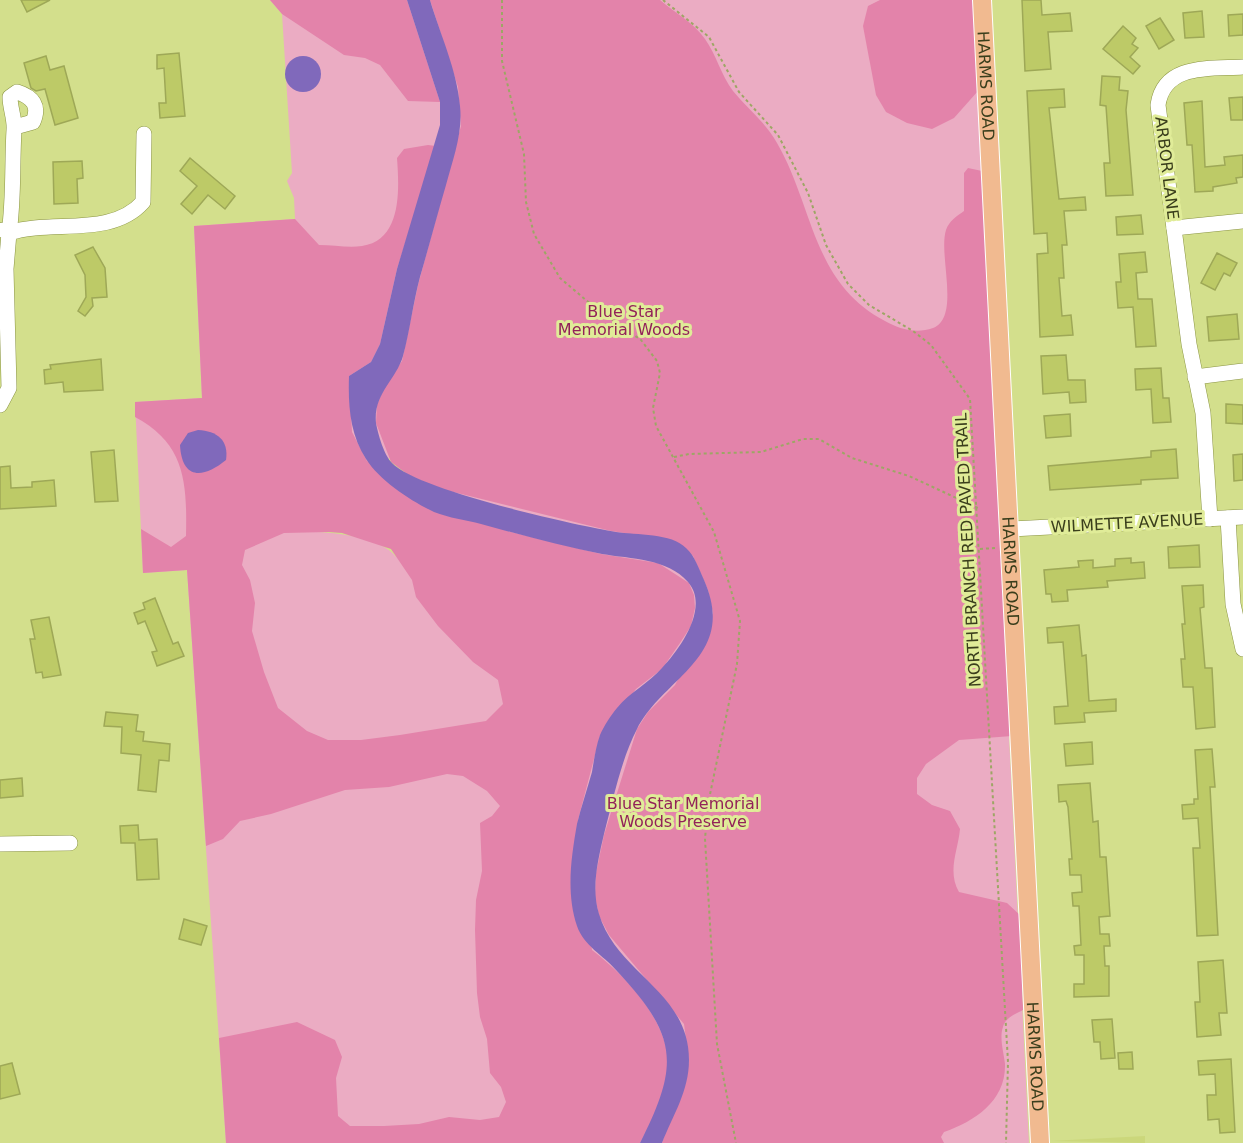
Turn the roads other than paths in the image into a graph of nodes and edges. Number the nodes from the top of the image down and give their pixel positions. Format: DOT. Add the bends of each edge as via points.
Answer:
graph roads {
  1 [pos="982,0"];
  2 [pos="1243,67"];
  3 [pos="15,127"];
  4 [pos="144,134"];
  5 [pos="1243,221"];
  6 [pos="1174,228"];
  7 [pos="4,231"];
  8 [pos="1243,371"];
  9 [pos="1195,376"];
  10 [pos="0,405"];
  11 [pos="1236,518"];
  12 [pos="1210,519"];
  13 [pos="1010,529"];
  14 [pos="1243,649"];
  15 [pos="70,843"];
  16 [pos="0,844"];
  17 [pos="1040,1143"];
  1 -- 13 [label="main road, HARMS ROAD"];
  2 -- 6 [label="street, ARBOR LANE" via="1185,72 1168,81 1160,95 1158,105"];
  3 -- 7 [label="street"];
  4 -- 7 [label="street" via="143,202 132,214 112,222"];
  5 -- 6 [label="street, ARBOR LANE"];
  6 -- 9 [label="street, ARBOR LANE"];
  7 -- 10 [label="street" via="9,388"];
  8 -- 9 [label="street"];
  9 -- 12 [label="street, ARBOR LANE" via="1207,447"];
  11 -- 12 [label="street, WILMETTE AVENUE"];
  11 -- 14 [label="street" via="1233,604"];
  12 -- 13 [label="street, WILMETTE AVENUE"];
  13 -- 17 [label="main road, HARMS ROAD"];
  15 -- 16 [label="street"];
}
